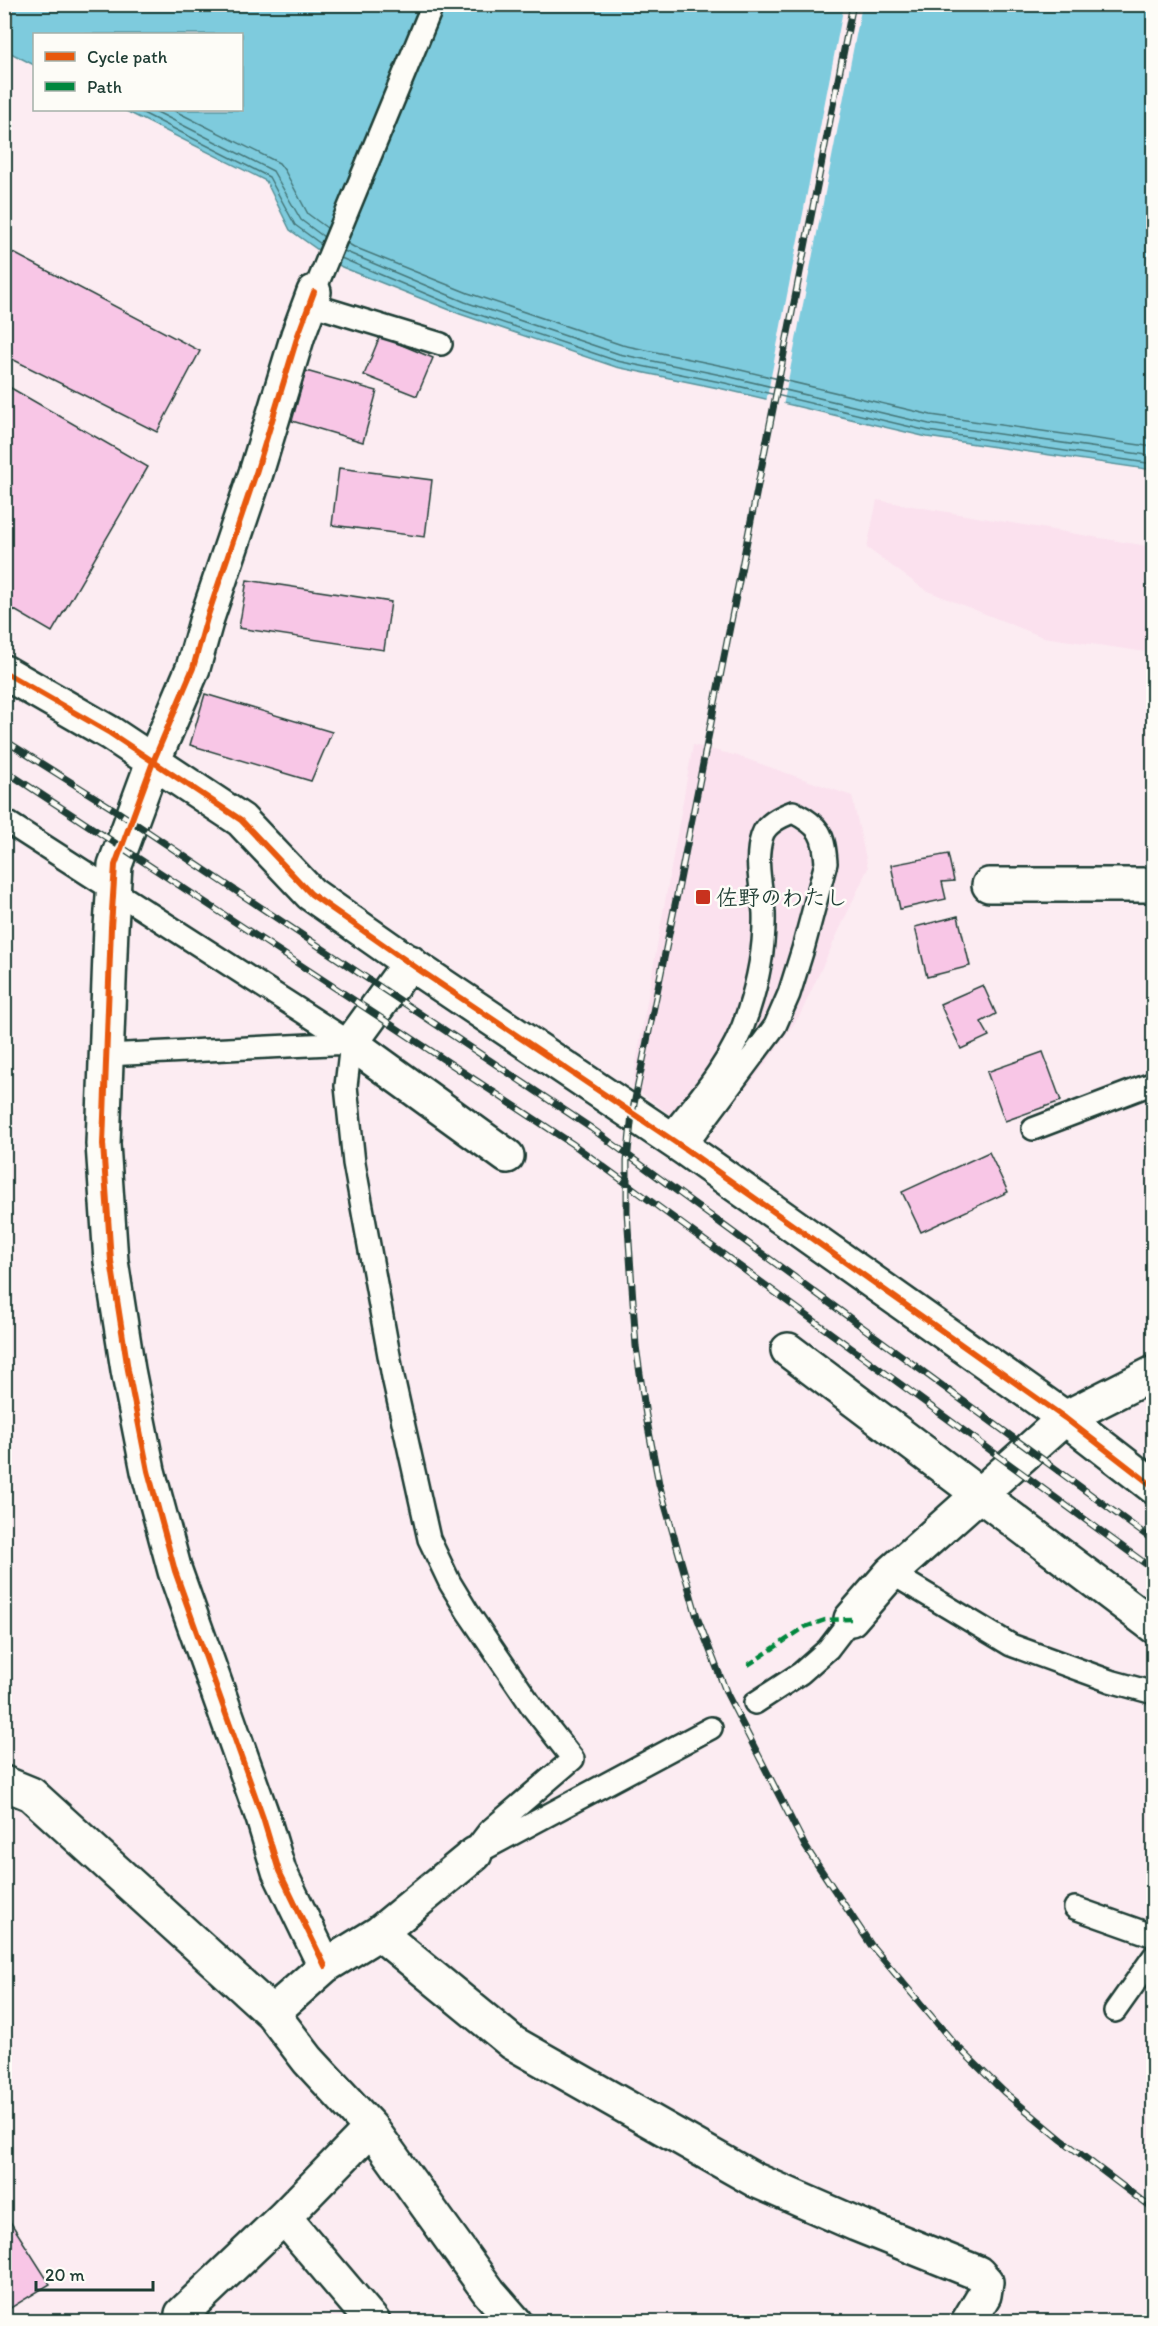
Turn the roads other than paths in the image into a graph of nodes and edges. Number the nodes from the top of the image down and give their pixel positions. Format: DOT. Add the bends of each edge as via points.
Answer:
graph roads {
  1 [pos="433,4"];
  2 [pos="312,298"];
  3 [pos="441,344"];
  4 [pos="4,672"];
  5 [pos="153,762"];
  6 [pos="4,820"];
  7 [pos="989,885"];
  8 [pos="1154,885"];
  9 [pos="114,890"];
  10 [pos="410,962"];
  11 [pos="351,1043"];
  12 [pos="106,1055"];
  13 [pos="1154,1083"];
  14 [pos="1033,1129"];
  15 [pos="675,1143"];
  16 [pos="507,1156"];
  17 [pos="788,1350"];
  18 [pos="1154,1373"];
  19 [pos="1065,1418"];
  20 [pos="1154,1487"];
  21 [pos="980,1496"];
  22 [pos="891,1573"];
  23 [pos="851,1619"];
  24 [pos="1154,1626"];
  25 [pos="1154,1693"];
  26 [pos="755,1703"];
  27 [pos="711,1728"];
  28 [pos="4,1783"];
  29 [pos="475,1854"];
  30 [pos="1075,1908"];
  31 [pos="379,1933"];
  32 [pos="1154,1935"];
  33 [pos="1154,1956"];
  34 [pos="325,1966"];
  35 [pos="1115,2012"];
  36 [pos="272,2013"];
  37 [pos="370,2128"];
  38 [pos="284,2217"];
  39 [pos="181,2319"];
  40 [pos="373,2322"];
  41 [pos="515,2322"];
  42 [pos="968,2322"];
  1 -- 2 [label="lane"];
  2 -- 3 [label="lane"];
  2 -- 5 [label="street" via="193,668"];
  4 -- 5 [label="street"];
  5 -- 9 [label="street" via="116,865"];
  5 -- 10 [label="street" via="241,820 311,894"];
  6 -- 9 [label="lane"];
  7 -- 8 [label="street"];
  9 -- 11 [label="lane"];
  9 -- 12 [label="street"];
  10 -- 11 [label="street"];
  10 -- 15 [label="street"];
  11 -- 12 [label="lane"];
  11 -- 16 [label="street"];
  11 -- 29 [label="lane" via="346,1086 354,1163 393,1377 429,1539 467,1611 573,1759 489,1831"];
  12 -- 34 [label="street" via="103,1144 111,1261 148,1471 175,1571 279,1871"];
  13 -- 14 [label="lane"];
  15 -- 15 [label="lane" via="731,1052 748,1013 760,969 764,915 758,866 762,834 778,818 794,812 812,822 824,841 826,863 789,994 775,1026"];
  15 -- 19 [label="street"];
  17 -- 21 [label="street"];
  18 -- 19 [label="street"];
  19 -- 20 [label="street"];
  19 -- 21 [label="street"];
  21 -- 22 [label="street"];
  21 -- 24 [label="street"];
  22 -- 23 [label="street"];
  22 -- 25 [label="lane" via="1011,1646"];
  23 -- 26 [label="lane" via="828,1649 801,1673"];
  27 -- 29 [label="lane"];
  28 -- 36 [label="street" via="31,1794"];
  29 -- 31 [label="street"];
  30 -- 32 [label="lane"];
  31 -- 34 [label="street"];
  31 -- 42 [label="street" via="513,2043 755,2180 978,2273 986,2282 984,2295"];
  33 -- 35 [label="lane"];
  34 -- 36 [label="street"];
  36 -- 37 [label="street" via="308,2060"];
  37 -- 38 [label="street"];
  37 -- 41 [label="street"];
  38 -- 39 [label="street"];
  38 -- 40 [label="street"];
}
